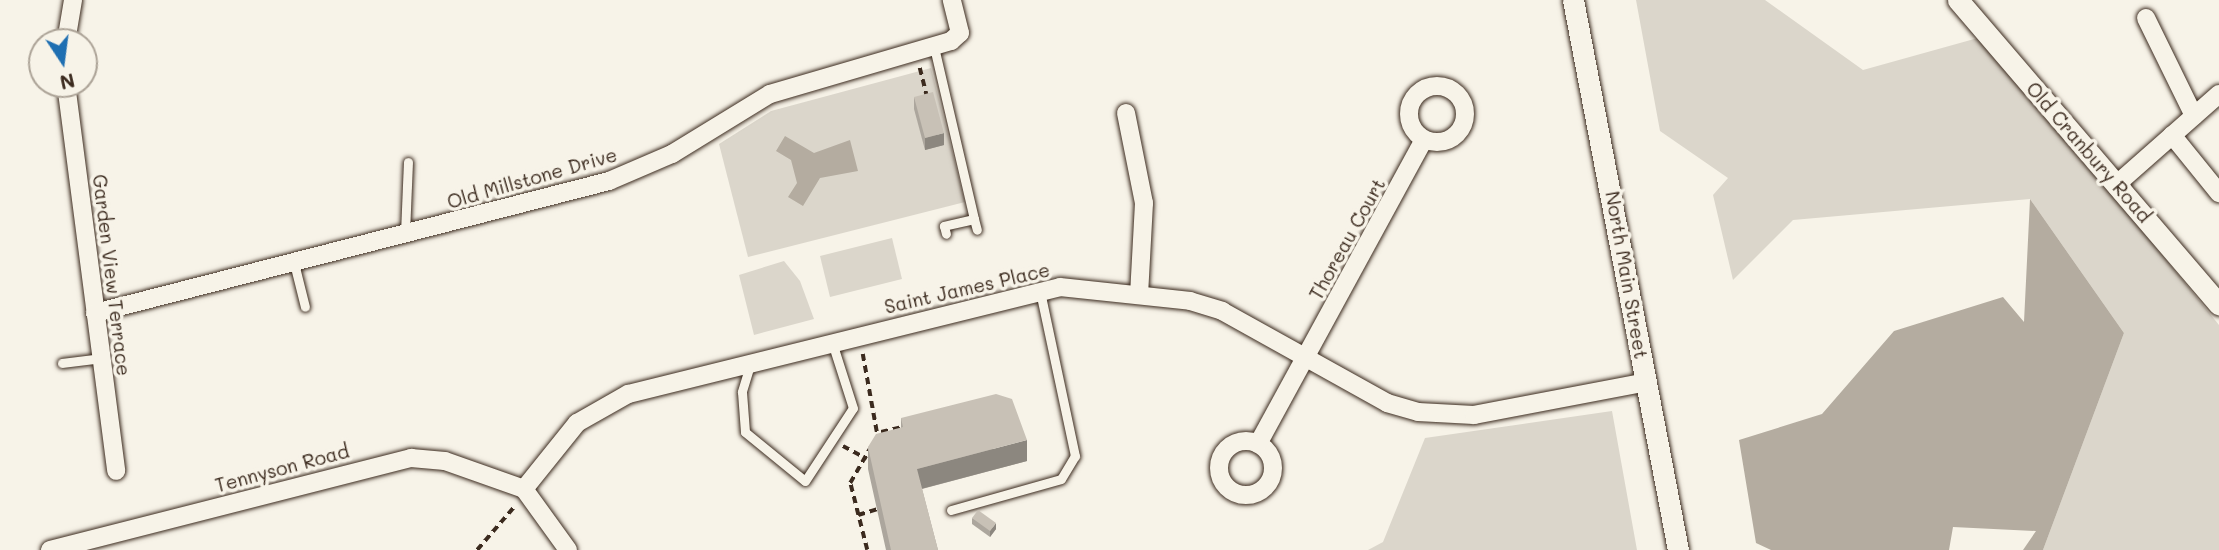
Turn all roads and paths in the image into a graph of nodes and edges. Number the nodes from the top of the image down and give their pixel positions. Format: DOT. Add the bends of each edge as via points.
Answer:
graph roads {
  1 [pos="73,0"];
  2 [pos="952,0"];
  3 [pos="1573,0"];
  4 [pos="1958,0"];
  5 [pos="2146,18"];
  6 [pos="68,28"];
  7 [pos="934,47"];
  8 [pos="920,68"];
  9 [pos="2219,94"];
  10 [pos="68,98"];
  11 [pos="930,105"];
  12 [pos="1126,113"];
  13 [pos="2194,116"];
  14 [pos="2172,135"];
  15 [pos="1424,140"];
  16 [pos="408,162"];
  17 [pos="2117,184"];
  18 [pos="2219,192"];
  19 [pos="974,219"];
  20 [pos="977,230"];
  21 [pos="946,234"];
  22 [pos="405,235"];
  23 [pos="294,263"];
  24 [pos="1040,290"];
  25 [pos="1139,295"];
  26 [pos="2219,303"];
  27 [pos="305,307"];
  28 [pos="95,313"];
  29 [pos="832,342"];
  30 [pos="863,354"];
  31 [pos="102,358"];
  32 [pos="1305,358"];
  33 [pos="62,363"];
  34 [pos="750,363"];
  35 [pos="1647,382"];
  36 [pos="908,425"];
  37 [pos="881,432"];
  38 [pos="832,439"];
  39 [pos="1258,444"];
  40 [pos="864,458"];
  41 [pos="872,463"];
  42 [pos="116,471"];
  43 [pos="524,489"];
  44 [pos="514,507"];
  45 [pos="878,509"];
  46 [pos="951,510"];
  47 [pos="858,515"];
  48 [pos="50,550"];
  49 [pos="477,550"];
  50 [pos="568,550"];
  51 [pos="867,550"];
  52 [pos="1678,550"];
  1 -- 6 [label="street"];
  2 -- 7 [label="street, Old Millstone Drive" via="960,33"];
  3 -- 35 [label="street, North Main Street"];
  4 -- 17 [label="street, Old Cranbury Road"];
  5 -- 13 [label="street"];
  7 -- 19 [label="lane"];
  7 -- 22 [label="street, Old Millstone Drive" via="780,89 672,153 609,181"];
  8 -- 11 [label="path"];
  9 -- 13 [label="street"];
  10 -- 28 [label="street, Garden View Terrace"];
  12 -- 25 [label="street" via="1144,203"];
  13 -- 14 [label="street"];
  14 -- 17 [label="street"];
  14 -- 18 [label="street"];
  15 -- 32 [label="street, Thoreau Court"];
  16 -- 22 [label="lane"];
  17 -- 26 [label="street, Old Cranbury Road"];
  19 -- 20 [label="lane"];
  19 -- 21 [label="lane" via="944,226"];
  22 -- 23 [label="street, Old Millstone Drive"];
  23 -- 27 [label="lane"];
  23 -- 28 [label="street, Old Millstone Drive"];
  24 -- 25 [label="street, Saint James Place"];
  24 -- 29 [label="street, Saint James Place"];
  24 -- 46 [label="lane" via="1076,444 1070,470 1051,482"];
  25 -- 32 [label="street, Saint James Place" via="1222,311"];
  28 -- 31 [label="street, Garden View Terrace"];
  29 -- 34 [label="street, Saint James Place"];
  29 -- 38 [label="lane" via="853,408"];
  30 -- 37 [label="path"];
  31 -- 33 [label="lane"];
  31 -- 42 [label="street, Garden View Terrace"];
  32 -- 35 [label="street, Saint James Place" via="1387,403 1445,416"];
  32 -- 39 [label="street, Thoreau Court"];
  34 -- 38 [label="lane" via="741,416 752,443 805,481"];
  34 -- 43 [label="street, Saint James Place" via="598,407"];
  35 -- 52 [label="street, North Main Street"];
  36 -- 37 [label="path"];
  37 -- 40 [label="path"];
  38 -- 40 [label="path"];
  40 -- 41 [label="path"];
  40 -- 47 [label="path" via="850,483"];
  43 -- 48 [label="street, Tennyson Road" via="445,461 411,458"];
  43 -- 50 [label="street"];
  44 -- 49 [label="path"];
  45 -- 47 [label="path"];
  47 -- 51 [label="path"];
}
